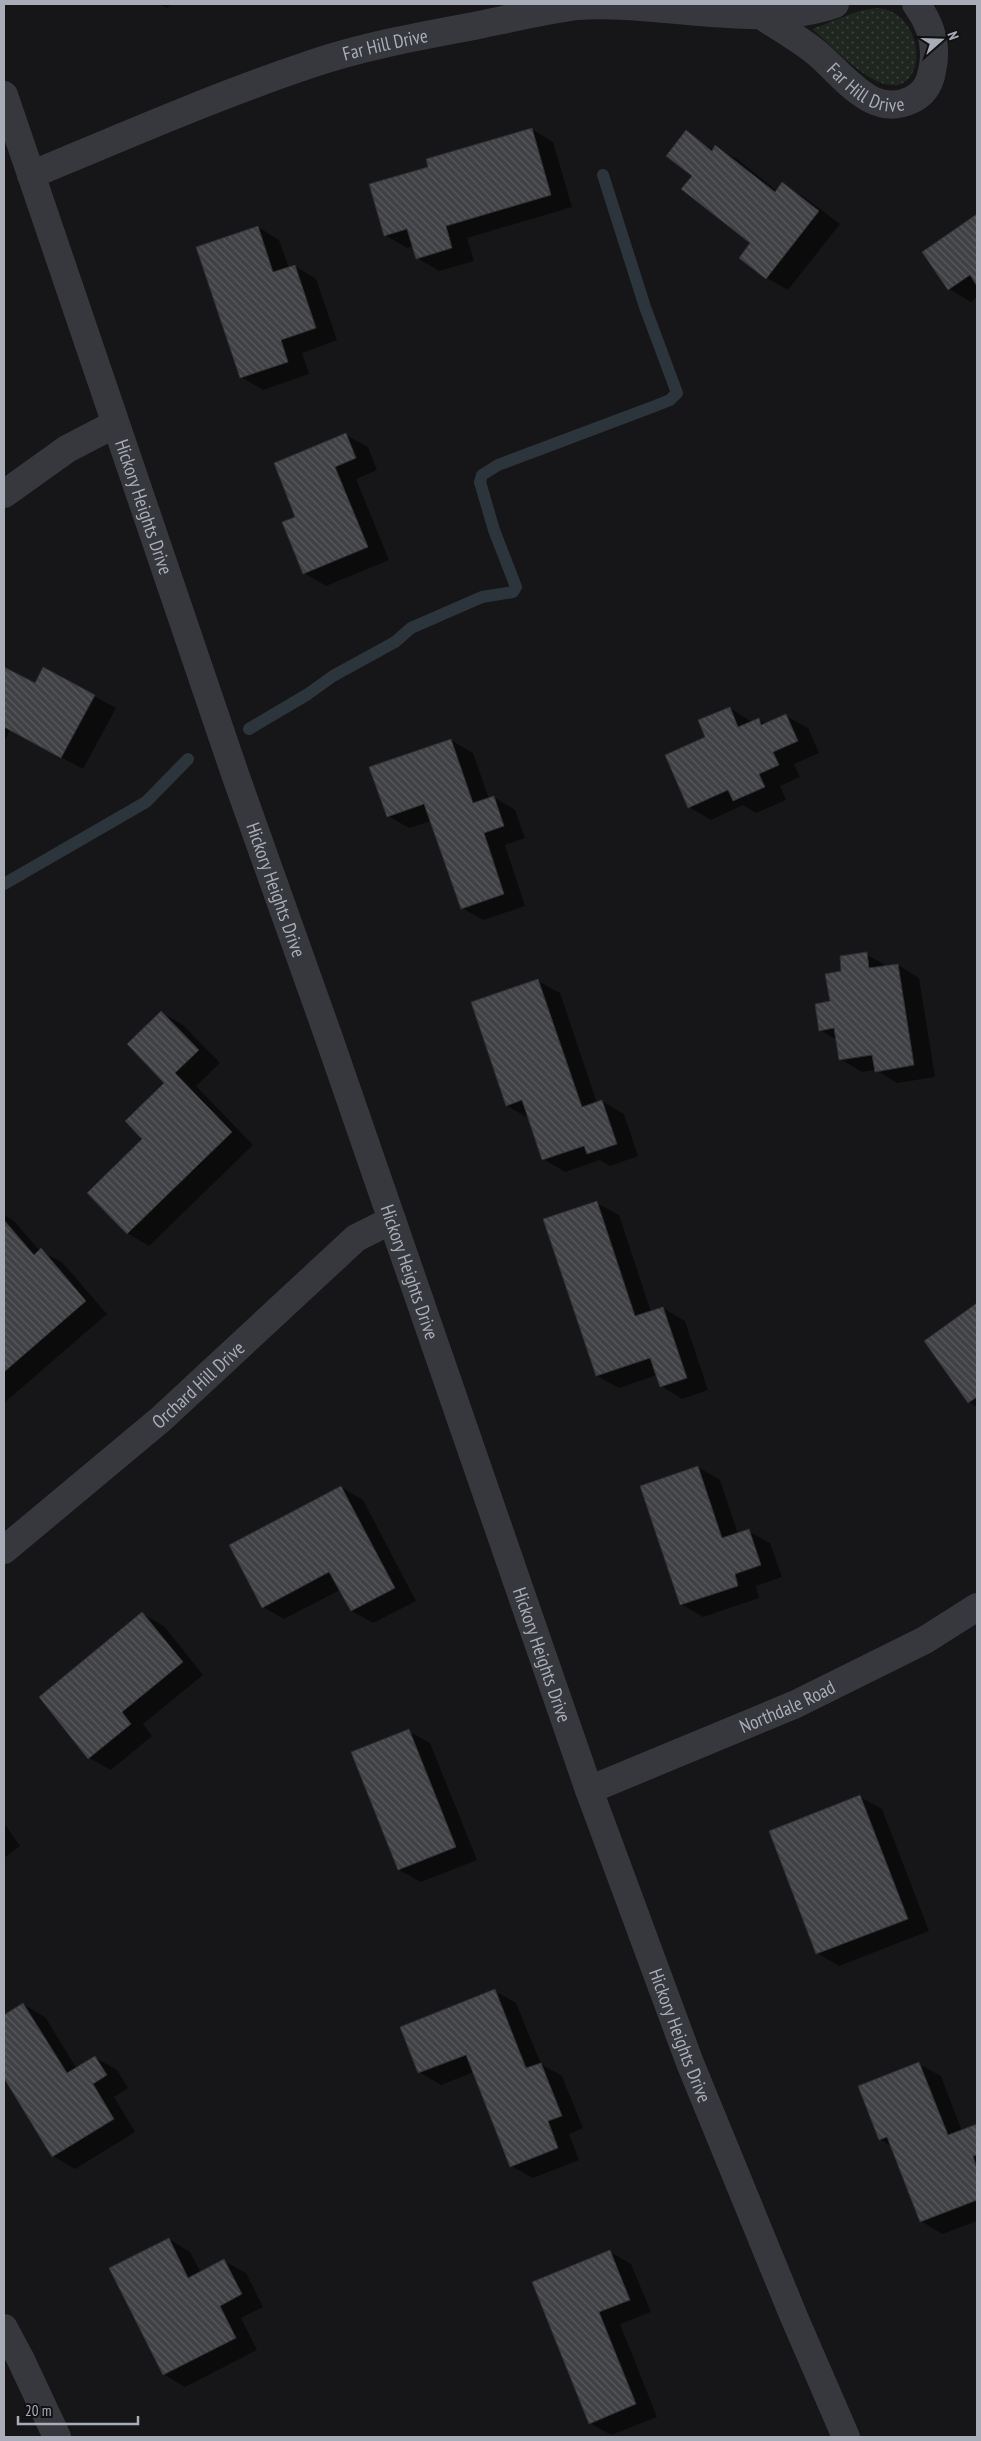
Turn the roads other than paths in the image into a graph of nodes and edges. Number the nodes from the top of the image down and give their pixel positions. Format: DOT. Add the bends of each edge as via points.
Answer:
graph roads {
  1 [pos="836,4"];
  2 [pos="916,4"];
  3 [pos="580,5"];
  4 [pos="759,14"];
  5 [pos="4,95"];
  6 [pos="31,175"];
  7 [pos="115,424"];
  8 [pos="4,494"];
  9 [pos="392,1220"];
  10 [pos="4,1550"];
  11 [pos="977,1607"];
  12 [pos="589,1790"];
  13 [pos="4,2328"];
  14 [pos="57,2437"];
  15 [pos="846,2437"];
  1 -- 4 [label="street, Far Hill Drive" via="790,13"];
  2 -- 4 [label="street, Far Hill Drive" via="932,33 936,56 931,78 921,96 903,104 888,105 866,98 815,51"];
  3 -- 4 [label="street, Far Hill Drive" via="652,6"];
  3 -- 6 [label="street, Far Hill Drive" via="404,39 314,63 242,88"];
  5 -- 6 [label="street, Hickory Heights Drive"];
  6 -- 7 [label="street, Hickory Heights Drive"];
  7 -- 8 [label="street" via="66,449"];
  7 -- 9 [label="street, Hickory Heights Drive"];
  9 -- 10 [label="street, Orchard Hill Drive" via="356,1238 154,1425"];
  9 -- 12 [label="street, Hickory Heights Drive"];
  11 -- 12 [label="street, Northdale Road" via="925,1640 796,1704"];
  12 -- 15 [label="street, Hickory Heights Drive" via="694,2072"];
  13 -- 14 [label="street"];
}
